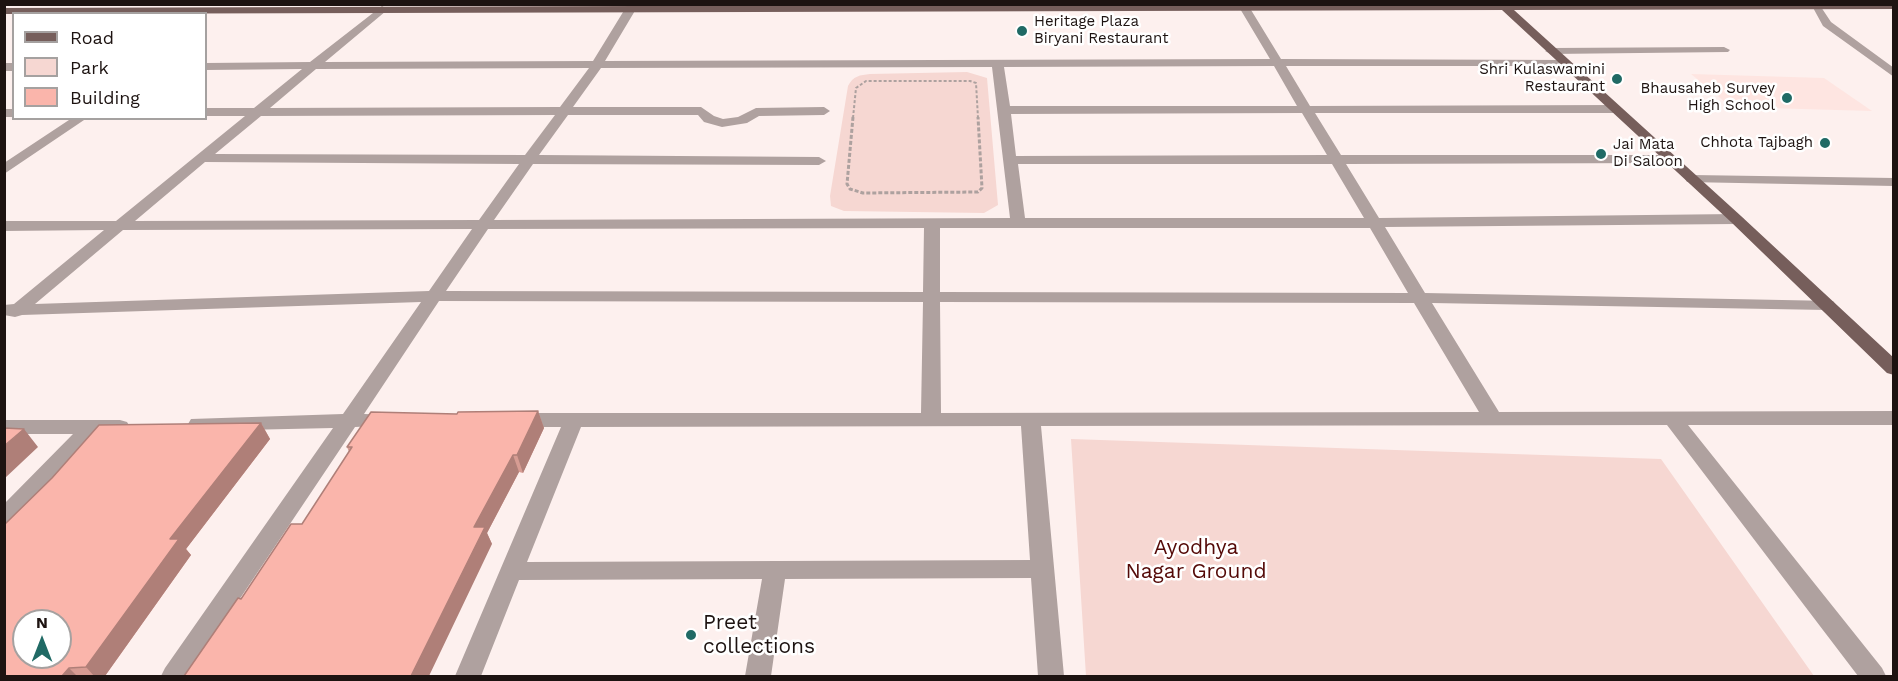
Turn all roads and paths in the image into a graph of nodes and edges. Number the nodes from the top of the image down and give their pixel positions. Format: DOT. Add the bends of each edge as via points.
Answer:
graph roads {
  1 [pos="1502,5"];
  2 [pos="1814,5"];
  3 [pos="969,6"];
  4 [pos="1893,6"];
  5 [pos="633,7"];
  6 [pos="1244,7"];
  7 [pos="382,9"];
  8 [pos="4,11"];
  9 [pos="1724,50"];
  10 [pos="1551,51"];
  11 [pos="1564,62"];
  12 [pos="1278,64"];
  13 [pos="597,65"];
  14 [pos="998,65"];
  15 [pos="207,66"];
  16 [pos="313,66"];
  17 [pos="1893,74"];
  18 [pos="866,81"];
  19 [pos="1616,109"];
  20 [pos="1003,110"];
  21 [pos="566,111"];
  22 [pos="824,111"];
  23 [pos="1307,111"];
  24 [pos="207,112"];
  25 [pos="260,112"];
  26 [pos="78,120"];
  27 [pos="203,158"];
  28 [pos="530,159"];
  29 [pos="1670,159"];
  30 [pos="1010,160"];
  31 [pos="1337,160"];
  32 [pos="819,161"];
  33 [pos="4,170"];
  34 [pos="1692,178"];
  35 [pos="1893,182"];
  36 [pos="1736,219"];
  37 [pos="932,223"];
  38 [pos="1018,223"];
  39 [pos="1375,223"];
  40 [pos="121,224"];
  41 [pos="4,226"];
  42 [pos="482,226"];
  43 [pos="435,296"];
  44 [pos="932,298"];
  45 [pos="1421,298"];
  46 [pos="1827,305"];
  47 [pos="9,314"];
  48 [pos="1893,369"];
  49 [pos="1893,417"];
  50 [pos="931,419"];
  51 [pos="1030,419"];
  52 [pos="1493,419"];
  53 [pos="1673,419"];
  54 [pos="351,420"];
  55 [pos="410,420"];
  56 [pos="492,420"];
  57 [pos="574,420"];
  58 [pos="174,425"];
  59 [pos="138,426"];
  60 [pos="4,427"];
  61 [pos="91,427"];
  62 [pos="4,518"];
  63 [pos="1042,569"];
  64 [pos="775,570"];
  65 [pos="511,571"];
  66 [pos="174,676"];
  67 [pos="468,676"];
  68 [pos="758,676"];
  69 [pos="1051,676"];
  70 [pos="1873,676"];
  1 -- 2 [label="main road"];
  1 -- 6 [label="main road"];
  1 -- 10 [label="main road"];
  2 -- 4 [label="main road"];
  2 -- 17 [label="street" via="1827,24"];
  3 -- 5 [label="main road"];
  3 -- 6 [label="main road"];
  5 -- 7 [label="main road"];
  5 -- 13 [label="street"];
  6 -- 12 [label="street"];
  7 -- 8 [label="main road"];
  7 -- 16 [label="street"];
  9 -- 10 [label="street"];
  10 -- 11 [label="main road"];
  11 -- 12 [label="street"];
  11 -- 19 [label="main road"];
  12 -- 14 [label="street"];
  12 -- 23 [label="street"];
  13 -- 14 [label="street"];
  13 -- 16 [label="street"];
  13 -- 21 [label="street"];
  14 -- 20 [label="street"];
  15 -- 16 [label="street"];
  16 -- 25 [label="street"];
  18 -- 18 [label="path" via="976,83 982,188 978,192 863,193 850,189 847,184 856,88"];
  19 -- 23 [label="street"];
  19 -- 29 [label="main road"];
  20 -- 23 [label="street"];
  20 -- 30 [label="street"];
  21 -- 22 [label="street" via="701,111 709,119 723,123 742,120 756,112"];
  21 -- 25 [label="street"];
  21 -- 28 [label="street"];
  23 -- 31 [label="street"];
  24 -- 25 [label="street"];
  25 -- 27 [label="street"];
  26 -- 33 [label="street"];
  27 -- 28 [label="street"];
  27 -- 40 [label="street"];
  28 -- 32 [label="street"];
  28 -- 42 [label="street"];
  29 -- 31 [label="street"];
  29 -- 34 [label="main road"];
  30 -- 31 [label="street"];
  30 -- 38 [label="street"];
  31 -- 39 [label="street"];
  34 -- 35 [label="street"];
  34 -- 36 [label="main road"];
  36 -- 39 [label="street"];
  36 -- 46 [label="main road"];
  37 -- 38 [label="street"];
  37 -- 42 [label="street"];
  37 -- 44 [label="street"];
  38 -- 39 [label="street"];
  39 -- 45 [label="street"];
  40 -- 41 [label="street"];
  40 -- 42 [label="street"];
  40 -- 47 [label="street"];
  42 -- 43 [label="street"];
  43 -- 44 [label="street"];
  43 -- 47 [label="street"];
  43 -- 54 [label="street"];
  44 -- 45 [label="street"];
  44 -- 50 [label="street"];
  45 -- 46 [label="street"];
  45 -- 52 [label="street"];
  46 -- 48 [label="main road"];
  49 -- 53 [label="street"];
  50 -- 51 [label="street"];
  50 -- 57 [label="street"];
  51 -- 52 [label="street"];
  51 -- 63 [label="street"];
  52 -- 53 [label="street"];
  53 -- 70 [label="street"];
  54 -- 55 [label="street"];
  54 -- 58 [label="street"];
  54 -- 66 [label="street"];
  56 -- 57 [label="street"];
  57 -- 65 [label="street"];
  59 -- 61 [label="street"];
  60 -- 61 [label="street"];
  61 -- 62 [label="street"];
  63 -- 64 [label="street"];
  63 -- 69 [label="street"];
  64 -- 65 [label="street"];
  64 -- 68 [label="street"];
  65 -- 67 [label="street"];
}
